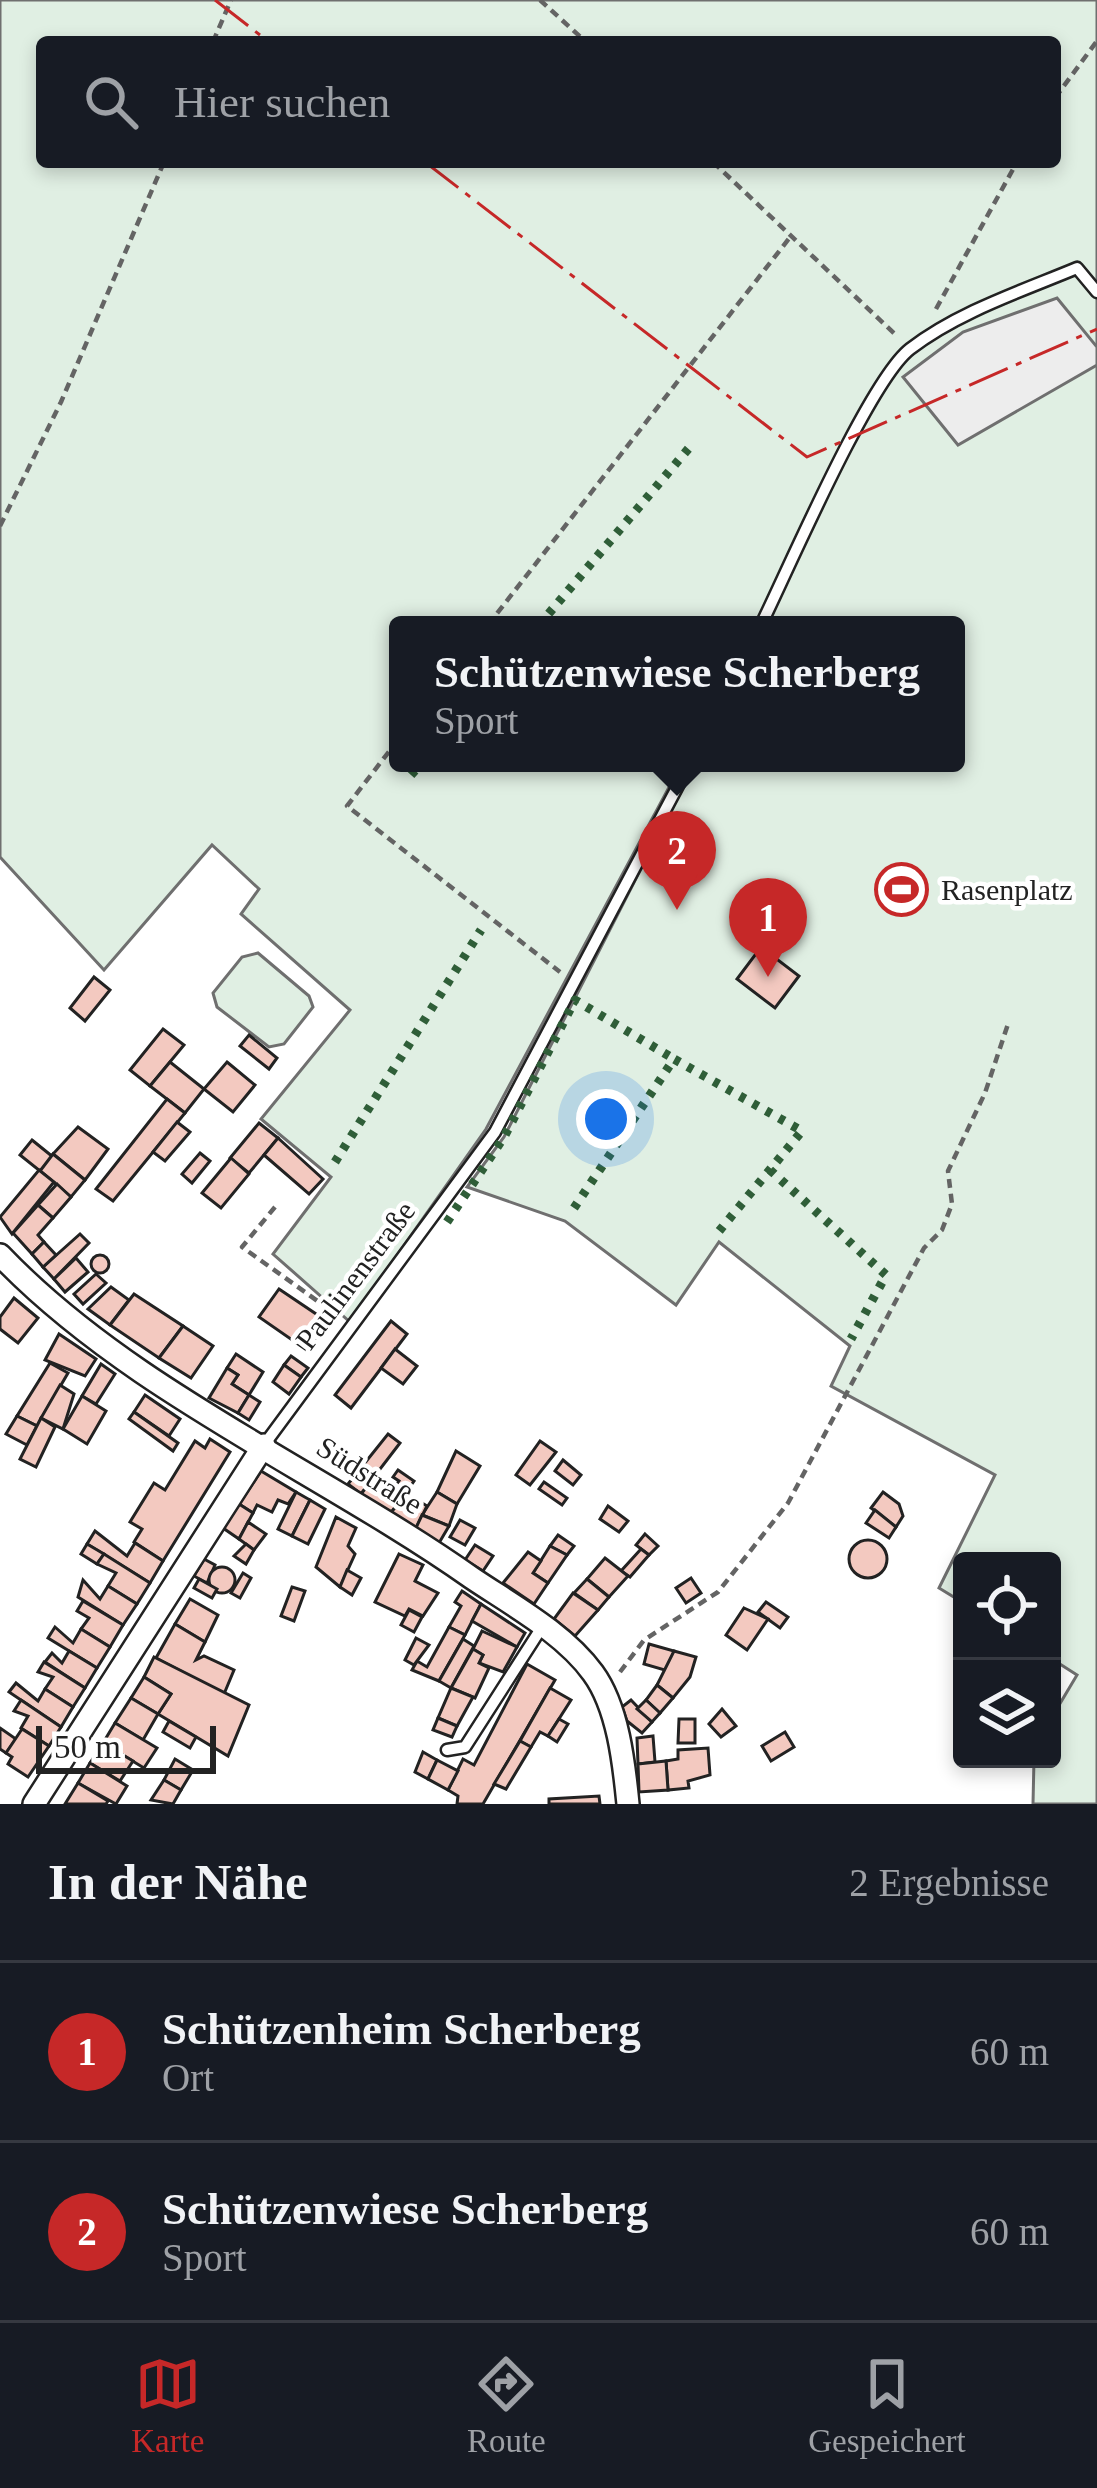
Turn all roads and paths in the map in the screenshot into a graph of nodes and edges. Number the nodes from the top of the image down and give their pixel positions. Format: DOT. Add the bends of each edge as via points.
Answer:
graph roads {
  1 [pos="231,0"];
  2 [pos="540,0"];
  3 [pos="216,36"];
  4 [pos="579,36"];
  5 [pos="1097,41"];
  6 [pos="1061,90"];
  7 [pos="161,168"];
  8 [pos="719,168"];
  9 [pos="1014,168"];
  10 [pos="791,236"];
  11 [pos="1097,292"];
  12 [pos="909,350"];
  13 [pos="0,526"];
  14 [pos="495,616"];
  15 [pos="765,616"];
  16 [pos="389,751"];
  17 [pos="685,772"];
  18 [pos="574,982"];
  19 [pos="1009,1021"];
  20 [pos="275,1207"];
  21 [pos="0,1255"];
  22 [pos="354,1327"];
  23 [pos="264,1445"];
  24 [pos="542,1627"];
  25 [pos="600,1687"];
  26 [pos="447,1750"];
  27 [pos="34,1804"];
  28 [pos="628,1804"];
  1 -- 3 [label="path"];
  2 -- 4 [label="path"];
  5 -- 6 [label="path"];
  7 -- 13 [label="path"];
  8 -- 10 [label="path"];
  9 -- 12 [label="path"];
  10 -- 12 [label="path"];
  10 -- 14 [label="path"];
  11 -- 12 [label="lane" via="1077,268"];
  12 -- 15 [label="lane" via="857,432"];
  16 -- 18 [label="path" via="346,806"];
  17 -- 18 [label="lane, Paulinenstraße"];
  18 -- 22 [label="lane, Paulinenstraße" via="495,1132"];
  19 -- 25 [label="path" via="948,1171 952,1204 942,1230 924,1248 804,1478 718,1592 660,1627"];
  20 -- 22 [label="path" via="242,1247"];
  21 -- 23 [label="street, Südstraße" via="102,1342"];
  22 -- 23 [label="lane, Paulinenstraße"];
  23 -- 24 [label="street, Südstraße"];
  23 -- 27 [label="street, Paulinenstraße"];
  24 -- 25 [label="street, Südstraße"];
  24 -- 26 [label="lane" via="464,1747"];
  25 -- 28 [label="street, Südstraße"];
}
